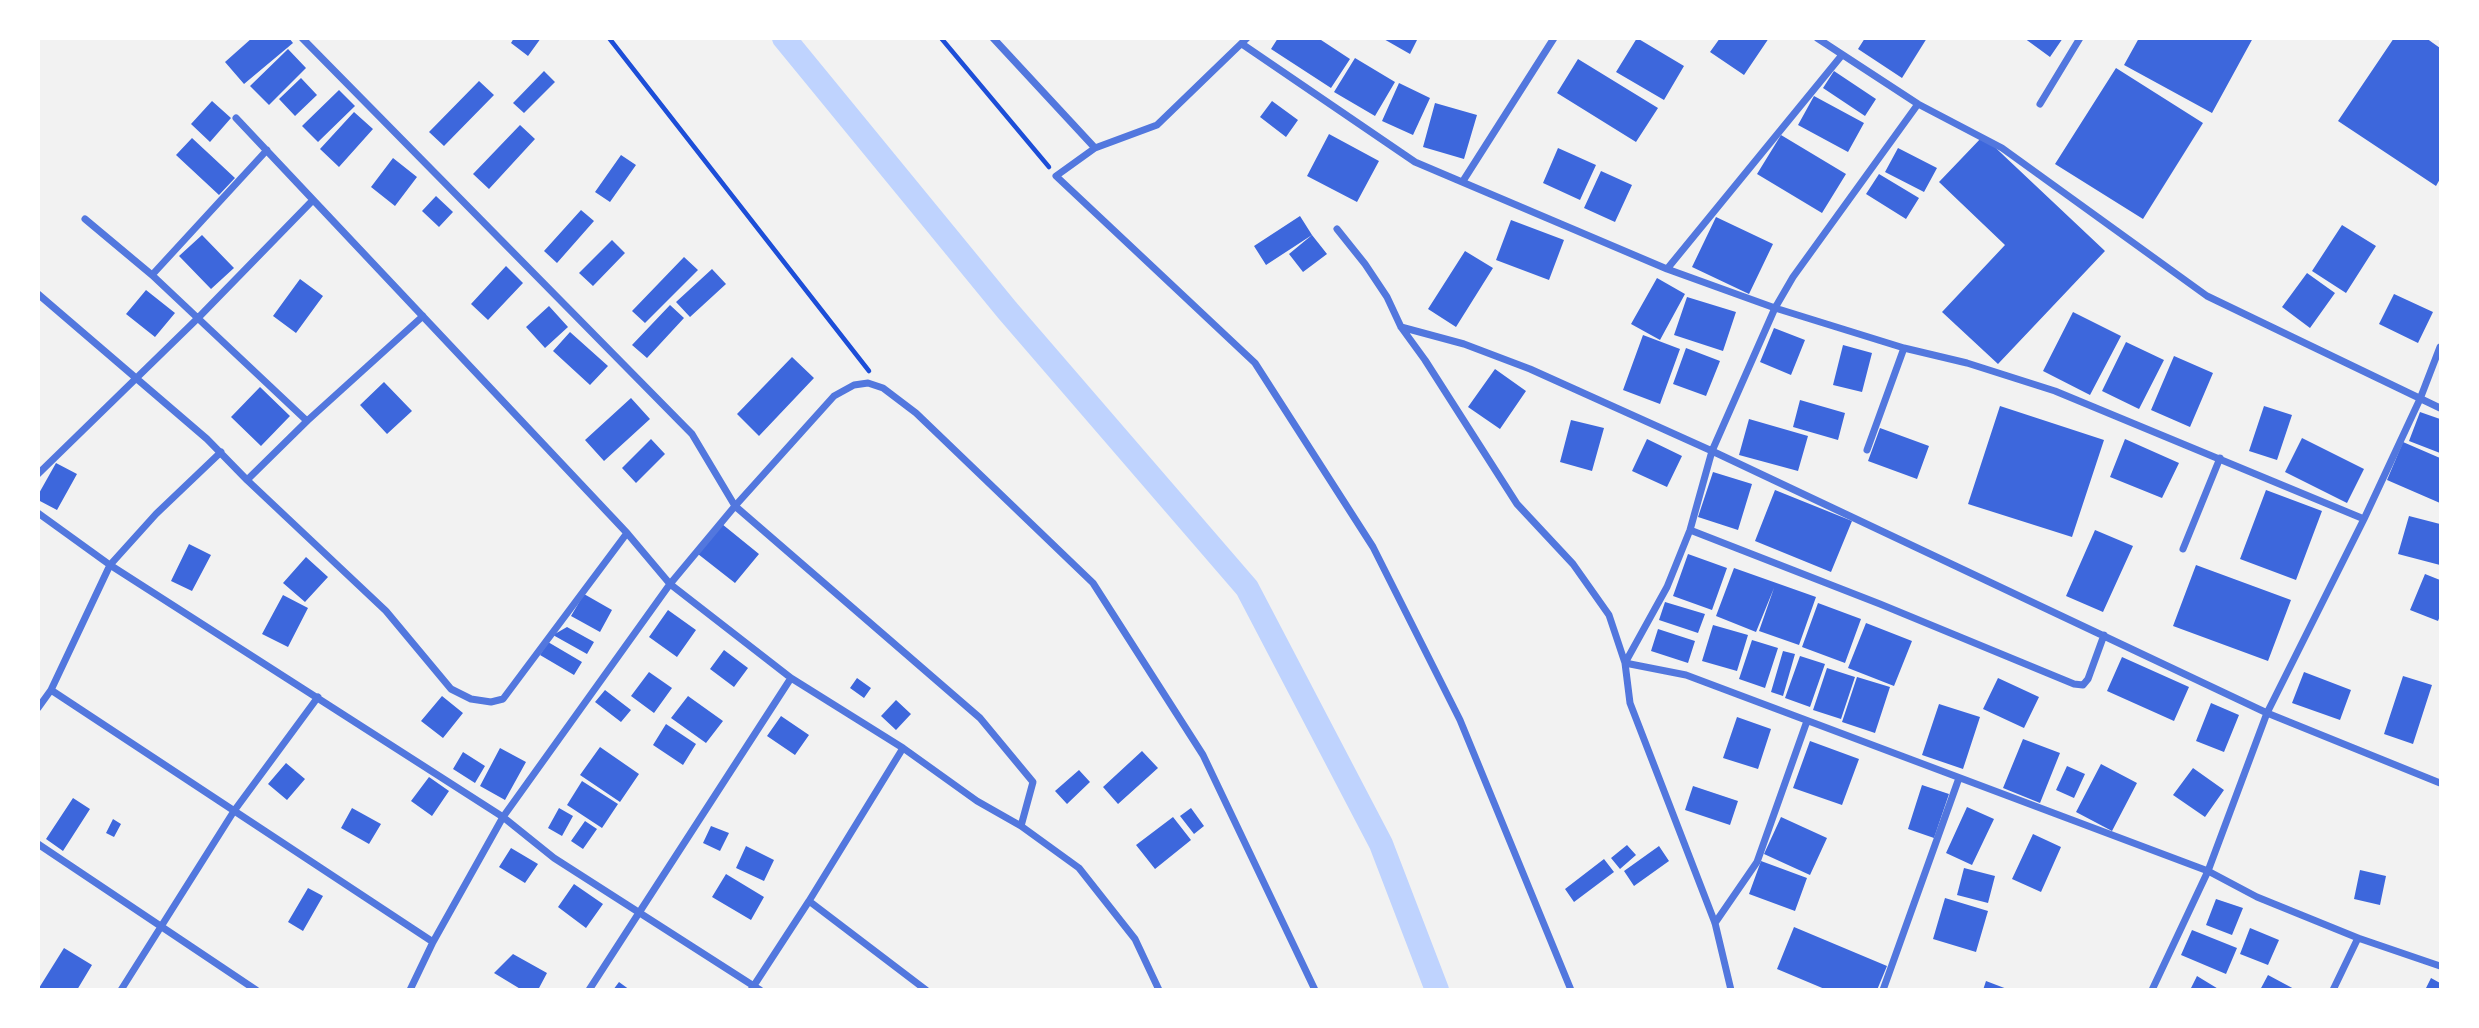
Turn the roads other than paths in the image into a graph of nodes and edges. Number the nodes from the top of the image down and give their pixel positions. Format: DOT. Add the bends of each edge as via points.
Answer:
graph roads {
  1 [pos="302,38"];
  2 [pos="993,38"];
  3 [pos="1554,38"];
  4 [pos="1816,38"];
  5 [pos="2080,38"];
  6 [pos="1245,41"];
  7 [pos="1842,55"];
  8 [pos="1918,104"];
  9 [pos="2040,104"];
  10 [pos="236,118"];
  11 [pos="1095,148"];
  12 [pos="267,150"];
  13 [pos="1463,181"];
  14 [pos="313,200"];
  15 [pos="85,219"];
  16 [pos="1337,229"];
  17 [pos="1667,269"];
  18 [pos="152,275"];
  19 [pos="38,294"];
  20 [pos="1775,308"];
  21 [pos="423,316"];
  22 [pos="198,318"];
  23 [pos="1401,327"];
  24 [pos="2441,347"];
  25 [pos="1904,348"];
  26 [pos="138,379"];
  27 [pos="2420,399"];
  28 [pos="2441,408"];
  29 [pos="307,421"];
  30 [pos="1867,450"];
  31 [pos="221,452"];
  32 [pos="1712,452"];
  33 [pos="2220,458"];
  34 [pos="38,474"];
  35 [pos="247,480"];
  36 [pos="735,506"];
  37 [pos="38,513"];
  38 [pos="2364,519"];
  39 [pos="1690,530"];
  40 [pos="626,533"];
  41 [pos="2183,549"];
  42 [pos="110,565"];
  43 [pos="670,584"];
  44 [pos="2104,635"];
  45 [pos="1625,663"];
  46 [pos="792,678"];
  47 [pos="51,690"];
  48 [pos="318,697"];
  49 [pos="38,708"];
  50 [pos="2267,713"];
  51 [pos="1807,722"];
  52 [pos="904,748"];
  53 [pos="1958,778"];
  54 [pos="2441,783"];
  55 [pos="234,811"];
  56 [pos="503,817"];
  57 [pos="1021,826"];
  58 [pos="38,844"];
  59 [pos="2208,871"];
  60 [pos="809,901"];
  61 [pos="640,912"];
  62 [pos="1714,923"];
  63 [pos="162,927"];
  64 [pos="2358,938"];
  65 [pos="433,942"];
  66 [pos="2441,966"];
  67 [pos="755,988"];
  68 [pos="121,989"];
  69 [pos="256,989"];
  70 [pos="410,989"];
  71 [pos="589,989"];
  72 [pos="926,989"];
  73 [pos="1159,989"];
  74 [pos="1315,989"];
  75 [pos="1571,989"];
  76 [pos="1731,989"];
  77 [pos="1883,989"];
  78 [pos="2152,989"];
  79 [pos="2333,989"];
  1 -- 36 [label="street" via="692,434"];
  2 -- 11 [label="street"];
  3 -- 13 [label="street"];
  4 -- 7 [label="street"];
  5 -- 9 [label="street"];
  6 -- 11 [label="street" via="1157,125"];
  6 -- 13 [label="street" via="1415,162"];
  7 -- 8 [label="street"];
  7 -- 17 [label="street"];
  8 -- 20 [label="street"];
  8 -- 27 [label="street" via="2002,148 2207,296"];
  10 -- 12 [label="street"];
  11 -- 75 [label="street" via="1056,176 1255,363 1373,547 1460,720"];
  12 -- 14 [label="street"];
  12 -- 18 [label="street"];
  13 -- 17 [label="street"];
  14 -- 21 [label="street"];
  14 -- 22 [label="street"];
  15 -- 18 [label="street"];
  16 -- 23 [label="street" via="1387,297"];
  17 -- 20 [label="street"];
  18 -- 22 [label="street"];
  19 -- 26 [label="street"];
  20 -- 25 [label="street"];
  20 -- 32 [label="street"];
  21 -- 29 [label="street"];
  21 -- 40 [label="street"];
  22 -- 26 [label="street"];
  22 -- 29 [label="street"];
  23 -- 32 [label="street" via="1530,369"];
  23 -- 45 [label="street" via="1517,504 1573,564 1609,615"];
  24 -- 27 [label="street"];
  25 -- 30 [label="street"];
  25 -- 33 [label="street" via="2055,391"];
  26 -- 31 [label="street"];
  26 -- 34 [label="street"];
  27 -- 28 [label="street"];
  27 -- 38 [label="street"];
  29 -- 35 [label="street"];
  31 -- 35 [label="street"];
  31 -- 42 [label="street"];
  32 -- 39 [label="street"];
  32 -- 44 [label="street"];
  33 -- 38 [label="street"];
  33 -- 41 [label="street"];
  35 -- 40 [label="street" via="386,611 450,690 491,702 503,699"];
  36 -- 43 [label="street"];
  36 -- 57 [label="street" via="979,718 1033,782"];
  36 -- 74 [label="street" via="834,396 855,385 883,388 915,413 1093,583 1203,755"];
  37 -- 42 [label="street"];
  38 -- 50 [label="street"];
  39 -- 44 [label="street" via="2074,684 2088,680"];
  39 -- 45 [label="street" via="1667,587"];
  40 -- 43 [label="street"];
  42 -- 47 [label="street"];
  42 -- 48 [label="street"];
  43 -- 46 [label="street"];
  43 -- 56 [label="street"];
  44 -- 50 [label="street"];
  45 -- 51 [label="street" via="1686,675"];
  45 -- 62 [label="street" via="1630,703"];
  46 -- 52 [label="street"];
  46 -- 61 [label="street"];
  47 -- 49 [label="street"];
  47 -- 55 [label="street"];
  48 -- 55 [label="street"];
  48 -- 56 [label="street"];
  50 -- 54 [label="street"];
  50 -- 59 [label="street"];
  51 -- 53 [label="street"];
  51 -- 62 [label="street" via="1757,862"];
  52 -- 57 [label="street" via="977,802"];
  52 -- 60 [label="street"];
  53 -- 59 [label="street"];
  53 -- 77 [label="street"];
  55 -- 63 [label="street"];
  55 -- 65 [label="street"];
  56 -- 61 [label="street" via="554,858"];
  56 -- 65 [label="street"];
  57 -- 73 [label="street" via="1079,867 1135,939"];
  58 -- 63 [label="street"];
  59 -- 64 [label="street" via="2257,897"];
  59 -- 78 [label="street"];
  60 -- 67 [label="street"];
  60 -- 72 [label="street"];
  61 -- 67 [label="street"];
  61 -- 71 [label="street"];
  62 -- 76 [label="street"];
  63 -- 68 [label="street"];
  63 -- 69 [label="street"];
  64 -- 66 [label="street"];
  64 -- 79 [label="street"];
  65 -- 70 [label="street"];
}
